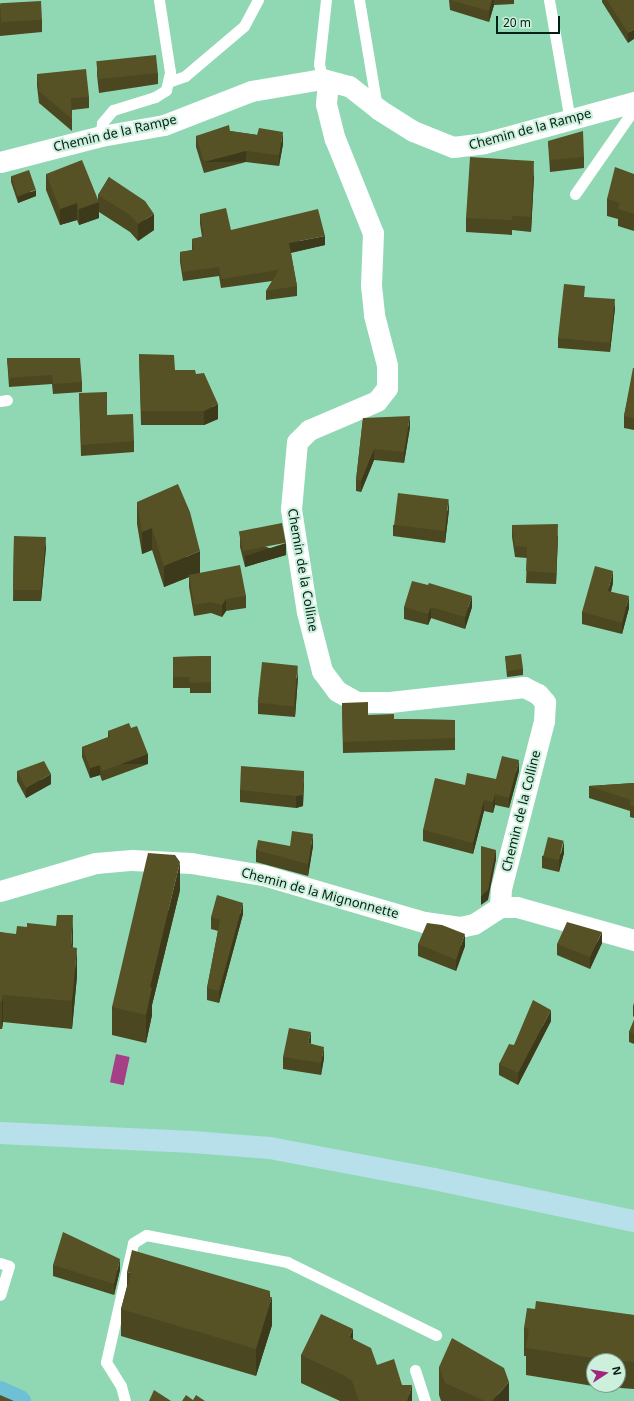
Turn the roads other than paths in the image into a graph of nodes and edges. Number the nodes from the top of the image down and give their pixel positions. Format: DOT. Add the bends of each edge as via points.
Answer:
graph roads {
  1 [pos="158,0"];
  2 [pos="258,0"];
  3 [pos="326,0"];
  4 [pos="359,0"];
  5 [pos="549,0"];
  6 [pos="325,80"];
  7 [pos="168,82"];
  8 [pos="634,102"];
  9 [pos="634,109"];
  10 [pos="378,110"];
  11 [pos="570,120"];
  12 [pos="101,136"];
  13 [pos="0,162"];
  14 [pos="575,194"];
  15 [pos="0,891"];
  16 [pos="500,907"];
  17 [pos="634,940"];
  18 [pos="0,1133"];
  19 [pos="634,1221"];
  20 [pos="0,1262"];
  21 [pos="0,1295"];
  22 [pos="436,1335"];
  23 [pos="415,1370"];
  24 [pos="0,1392"];
  25 [pos="20,1401"];
  26 [pos="125,1401"];
  27 [pos="425,1401"];
  1 -- 7 [label="lane" via="170,72"];
  2 -- 7 [label="lane" via="244,26 185,76"];
  3 -- 6 [label="lane" via="319,64"];
  4 -- 10 [label="lane"];
  5 -- 11 [label="lane"];
  6 -- 10 [label="street, Chemin de la Rampe" via="350,86"];
  6 -- 12 [label="street, Chemin de la Rampe" via="251,91 164,125"];
  6 -- 16 [label="street, Chemin de la Colline" via="326,104 334,139 373,233 371,284 374,315 387,365 387,388 377,401 309,430 296,442 291,509 307,612 322,671 337,691 357,702 390,702 524,687 538,694 545,702 544,721 501,888"];
  7 -- 12 [label="lane" via="166,90 155,97 113,110 102,123"];
  8 -- 11 [label="street, Chemin de la Rampe"];
  9 -- 14 [label="lane"];
  10 -- 11 [label="street, Chemin de la Rampe" via="413,131 453,147 484,143"];
  12 -- 13 [label="street, Chemin de la Rampe"];
  15 -- 16 [label="street, Chemin de la Mignonnette" via="96,863 132,860 191,863 263,875 424,922 460,928 474,924"];
  16 -- 17 [label="street" via="517,908"];
  18 -- 19 [label="main road" via="270,1148"];
  20 -- 21 [label="lane" via="9,1266"];
  22 -- 26 [label="lane" via="287,1262 146,1235 134,1243 106,1362 122,1386"];
  23 -- 27 [label="lane"];
  24 -- 25 [label="main road"];
}
